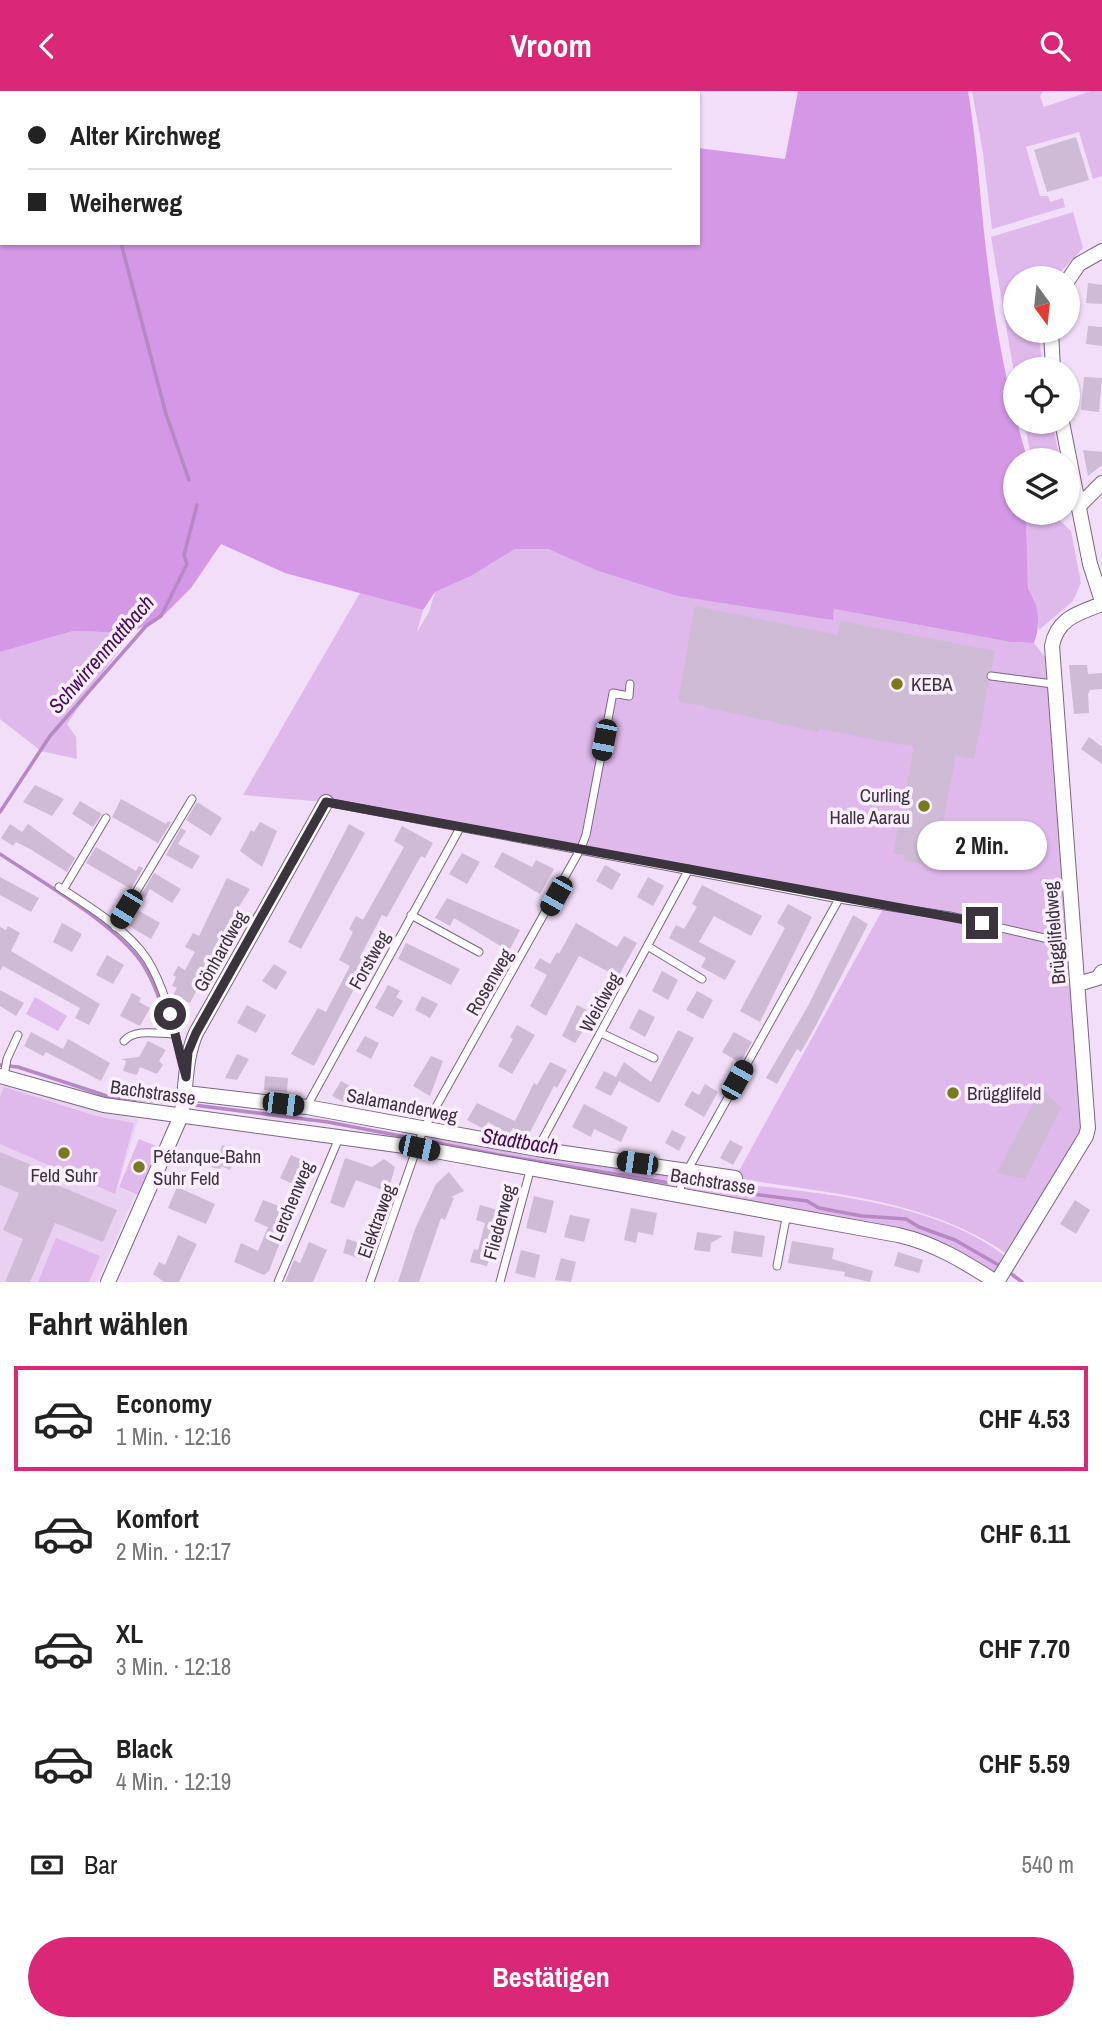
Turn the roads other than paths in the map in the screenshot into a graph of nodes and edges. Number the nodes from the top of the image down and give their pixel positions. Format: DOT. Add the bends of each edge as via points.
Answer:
graph roads {
  1 [pos="1102,251"];
  2 [pos="1078,266"];
  3 [pos="1102,483"];
  4 [pos="1080,505"];
  5 [pos="1080,514"];
  6 [pos="1102,602"];
  7 [pos="991,676"];
  8 [pos="631,684"];
  9 [pos="1053,684"];
  10 [pos="192,799"];
  11 [pos="326,802"];
  12 [pos="106,818"];
  13 [pos="460,828"];
  14 [pos="581,848"];
  15 [pos="689,869"];
  16 [pos="839,899"];
  17 [pos="411,915"];
  18 [pos="115,927"];
  19 [pos="1074,945"];
  20 [pos="649,947"];
  21 [pos="479,952"];
  22 [pos="1102,972"];
  23 [pos="702,979"];
  24 [pos="1078,984"];
  25 [pos="601,1033"];
  26 [pos="175,1034"];
  27 [pos="18,1035"];
  28 [pos="124,1041"];
  29 [pos="654,1058"];
  30 [pos="2,1076"];
  31 [pos="186,1077"];
  32 [pos="186,1093"];
  33 [pos="307,1107"];
  34 [pos="181,1116"];
  35 [pos="1095,1126"];
  36 [pos="423,1130"];
  37 [pos="340,1136"];
  38 [pos="419,1148"];
  39 [pos="537,1149"];
  40 [pos="530,1171"];
  41 [pos="685,1173"];
  42 [pos="735,1178"];
  43 [pos="678,1192"];
  44 [pos="787,1212"];
  45 [pos="777,1266"];
  46 [pos="108,1282"];
  47 [pos="278,1282"];
  48 [pos="370,1282"];
  49 [pos="500,1282"];
  50 [pos="997,1282"];
  1 -- 2 [label="street"];
  3 -- 4 [label="street"];
  5 -- 6 [label="street"];
  6 -- 9 [label="street, Brügglifeldweg" via="1070,616 1055,633"];
  7 -- 9 [label="lane"];
  8 -- 14 [label="lane, Rosenweg" via="629,696 613,693"];
  9 -- 19 [label="street, Brügglifeldweg"];
  10 -- 18 [label="lane"];
  11 -- 13 [label="lane"];
  11 -- 31 [label="street, Gönhardweg" via="196,1033 188,1052"];
  12 -- 18 [label="lane" via="60,889"];
  13 -- 14 [label="lane"];
  13 -- 17 [label="lane, Forstweg"];
  14 -- 15 [label="lane"];
  14 -- 36 [label="lane, Rosenweg"];
  15 -- 16 [label="lane"];
  15 -- 20 [label="lane, Weidweg"];
  16 -- 19 [label="lane" via="961,918"];
  16 -- 41 [label="lane"];
  17 -- 21 [label="lane"];
  17 -- 33 [label="lane, Forstweg"];
  18 -- 26 [label="lane" via="146,958"];
  19 -- 24 [label="street, Brügglifeldweg"];
  20 -- 23 [label="lane"];
  20 -- 25 [label="lane, Weidweg"];
  22 -- 24 [label="street" via="1098,978"];
  24 -- 35 [label="street, Brügglifeldweg"];
  25 -- 29 [label="lane"];
  25 -- 39 [label="lane, Weidweg"];
  26 -- 28 [label="lane" via="130,1035"];
  26 -- 31 [label="lane"];
  27 -- 30 [label="lane"];
  30 -- 34 [label="street, Bachstrasse" via="104,1105"];
  31 -- 32 [label="street, Gönhardweg"];
  32 -- 33 [label="street, Salamanderweg"];
  32 -- 34 [label="street, Gönhardweg"];
  33 -- 36 [label="street, Salamanderweg"];
  34 -- 37 [label="street, Bachstrasse"];
  34 -- 46 [label="street, Gönhardweg"];
  35 -- 50 [label="street, Brügglifeldweg"];
  36 -- 38 [label="lane, Elektraweg"];
  36 -- 39 [label="street, Salamanderweg"];
  37 -- 38 [label="street, Bachstrasse"];
  37 -- 47 [label="lane, Lerchenweg"];
  38 -- 40 [label="street, Bachstrasse"];
  38 -- 48 [label="lane, Elektraweg"];
  39 -- 41 [label="street, Salamanderweg"];
  40 -- 43 [label="street, Bachstrasse"];
  40 -- 49 [label="lane, Fliederweg"];
  41 -- 42 [label="street, Salamanderweg"];
  41 -- 43 [label="lane"];
  43 -- 44 [label="street, Bachstrasse"];
  44 -- 45 [label="lane"];
  44 -- 50 [label="street, Bachstrasse" via="918,1239"];
}
